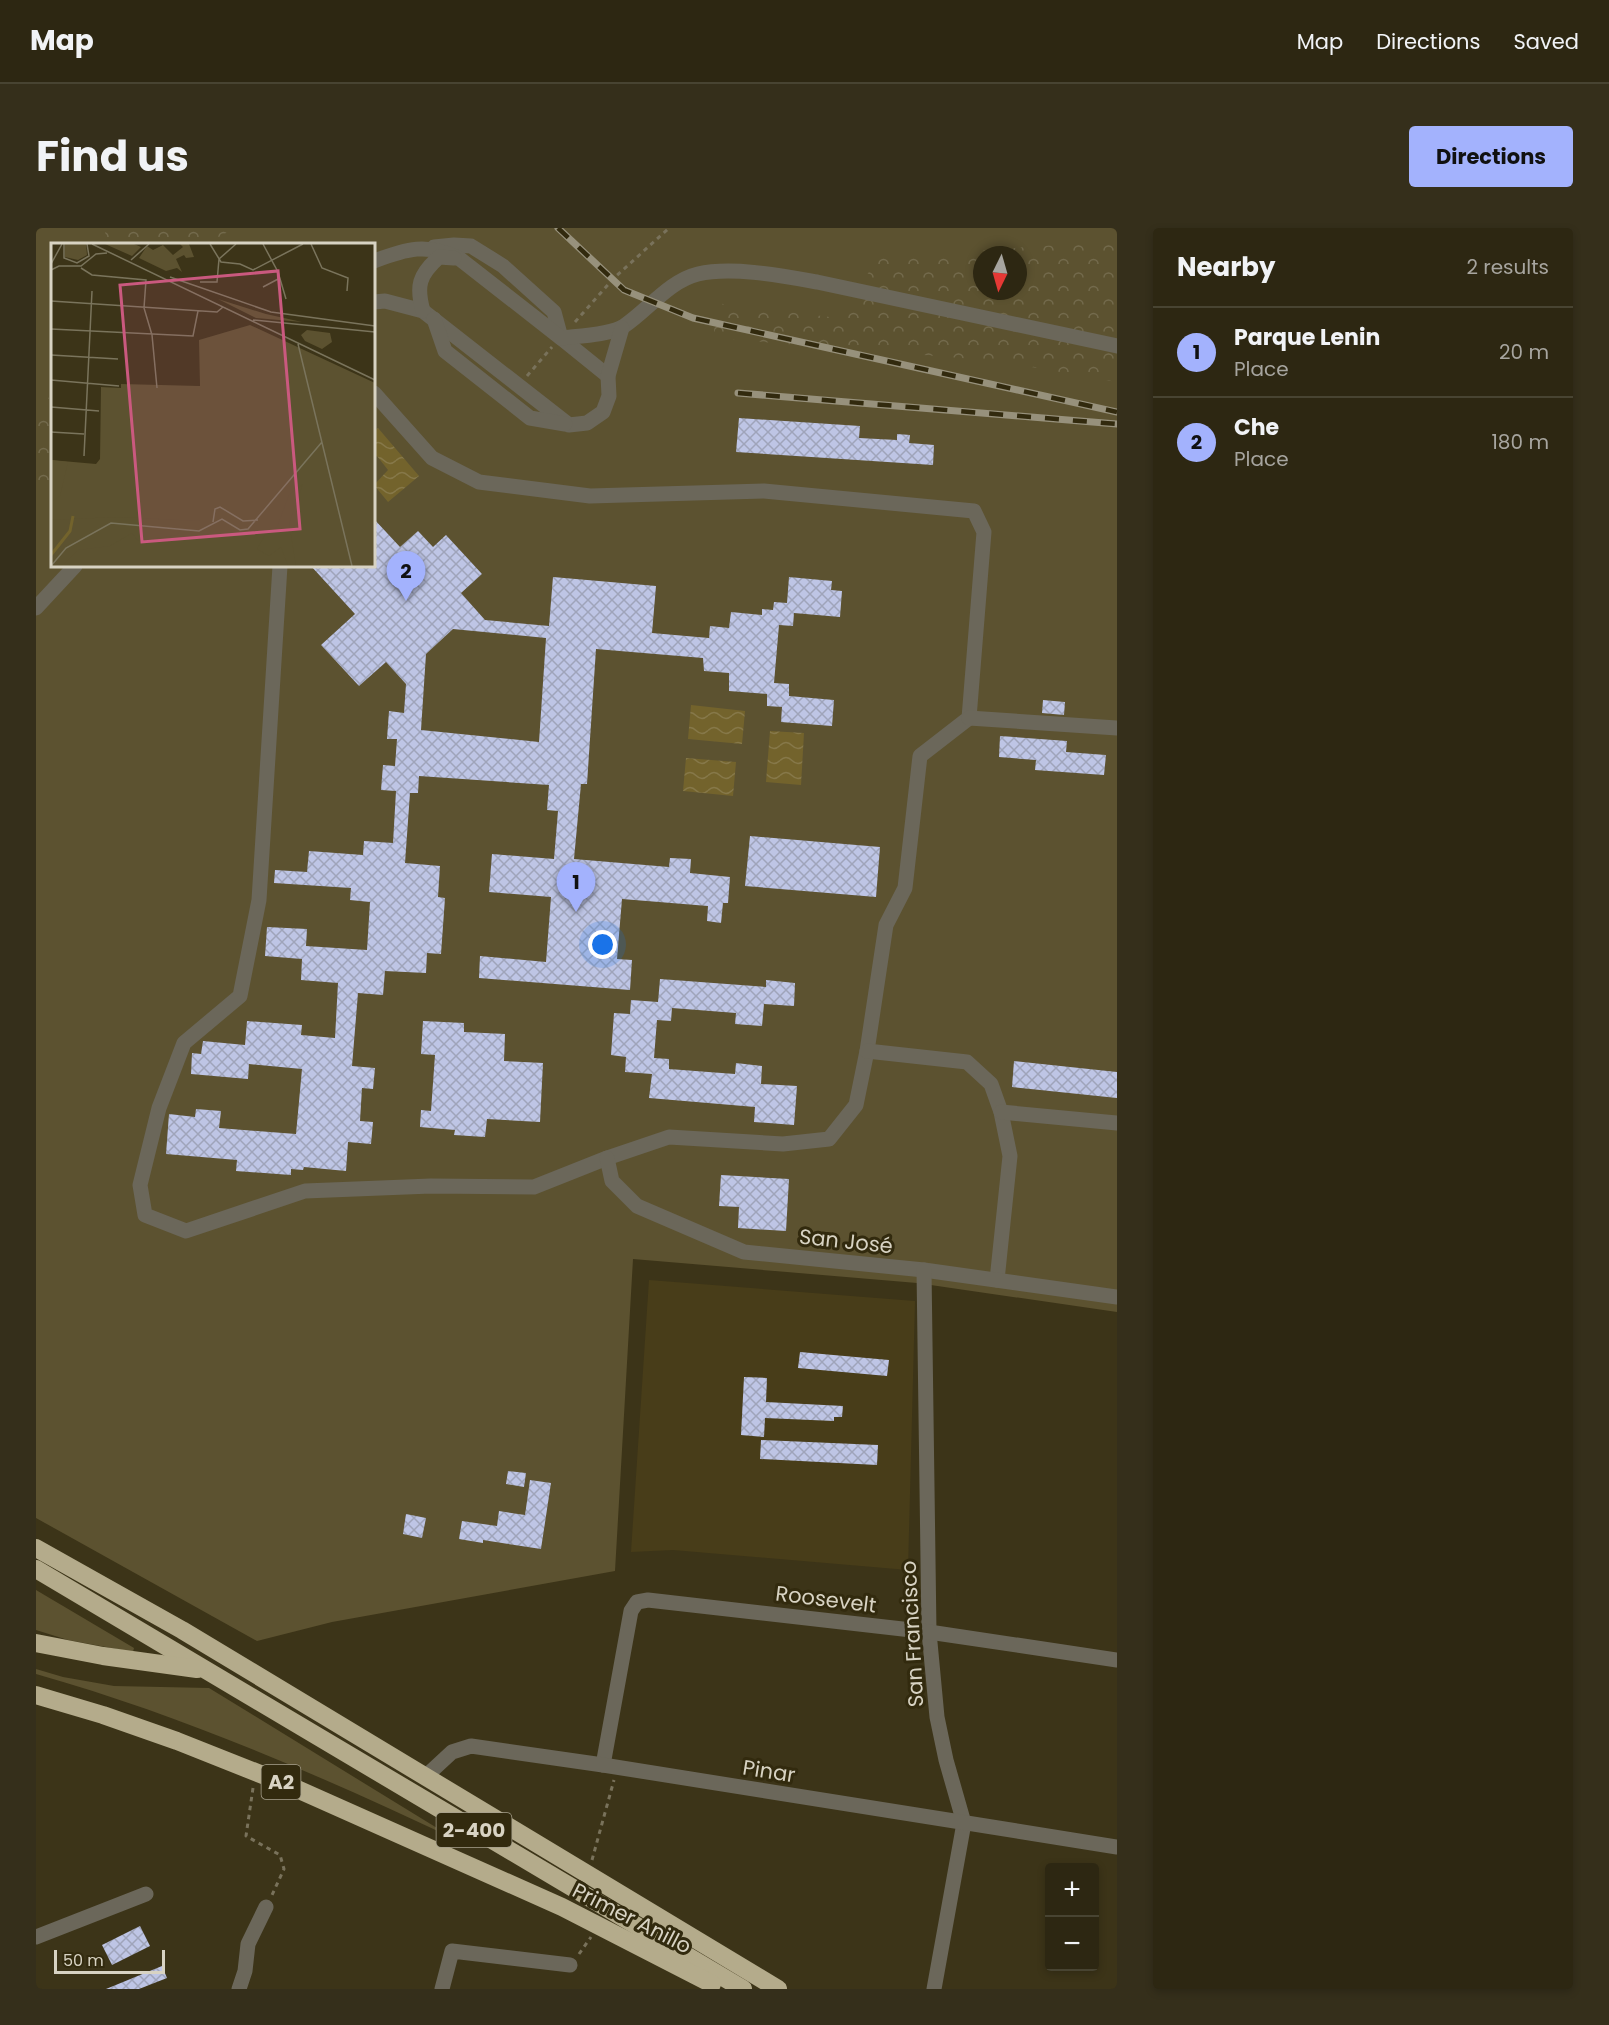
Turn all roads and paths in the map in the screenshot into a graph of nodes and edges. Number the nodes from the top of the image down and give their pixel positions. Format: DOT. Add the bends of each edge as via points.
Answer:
graph roads {
  1 [pos="669,228"];
  2 [pos="426,247"];
  3 [pos="460,259"];
  4 [pos="375,261"];
  5 [pos="375,302"];
  6 [pos="428,315"];
  7 [pos="622,328"];
  8 [pos="561,338"];
  9 [pos="1117,346"];
  10 [pos="608,376"];
  11 [pos="518,387"];
  12 [pos="375,394"];
  13 [pos="569,425"];
  14 [pos="74,567"];
  15 [pos="280,567"];
  16 [pos="36,608"];
  17 [pos="969,718"];
  18 [pos="1117,728"];
  19 [pos="867,1051"];
  20 [pos="1001,1112"];
  21 [pos="1117,1123"];
  22 [pos="607,1158"];
  23 [pos="924,1270"];
  24 [pos="997,1280"];
  25 [pos="1117,1297"];
  26 [pos="36,1548"];
  27 [pos="36,1569"];
  28 [pos="929,1632"];
  29 [pos="36,1643"];
  30 [pos="1117,1660"];
  31 [pos="206,1671"];
  32 [pos="279,1688"];
  33 [pos="36,1695"];
  34 [pos="610,1767"];
  35 [pos="255,1771"];
  36 [pos="425,1777"];
  37 [pos="964,1823"];
  38 [pos="1117,1847"];
  39 [pos="588,1873"];
  40 [pos="146,1894"];
  41 [pos="266,1907"];
  42 [pos="599,1926"];
  43 [pos="36,1936"];
  44 [pos="570,1965"];
  45 [pos="444,1987"];
  46 [pos="239,1989"];
  47 [pos="723,1989"];
  48 [pos="743,1989"];
  49 [pos="778,1989"];
  50 [pos="934,1989"];
  1 -- 8 [label="path" via="613,279"];
  2 -- 3 [label="street"];
  2 -- 4 [label="street"];
  2 -- 8 [label="street" via="471,246 503,266 554,312"];
  3 -- 6 [label="street" via="439,257 426,268 418,294"];
  3 -- 8 [label="street"];
  5 -- 6 [label="street"];
  6 -- 11 [label="street"];
  6 -- 13 [label="street" via="445,351 530,418"];
  7 -- 8 [label="street"];
  7 -- 9 [label="street" via="676,284 698,274 725,272 773,274 817,282"];
  7 -- 10 [label="street"];
  8 -- 10 [label="street"];
  8 -- 11 [label="path"];
  10 -- 13 [label="street" via="609,396 603,412 587,423"];
  11 -- 13 [label="street"];
  12 -- 17 [label="street" via="432,458 479,482 590,496 764,491 974,511 984,532"];
  14 -- 16 [label="street"];
  15 -- 22 [label="street" via="259,900 240,996 184,1043 159,1108 140,1185 145,1215 186,1231 305,1191 534,1187"];
  17 -- 18 [label="street"];
  17 -- 19 [label="street" via="920,756 905,888 886,925"];
  19 -- 20 [label="street" via="967,1062 991,1084"];
  19 -- 22 [label="street" via="856,1105 829,1139 783,1144 669,1137"];
  20 -- 21 [label="street"];
  20 -- 24 [label="street" via="1010,1156"];
  22 -- 23 [label="street, San José" via="612,1181 637,1206 744,1252"];
  23 -- 24 [label="street, San José"];
  23 -- 28 [label="street, San Francisco"];
  24 -- 25 [label="street, San José"];
  26 -- 32 [label="highway"];
  27 -- 31 [label="highway, 2-400"];
  28 -- 30 [label="street, Roosevelt"];
  28 -- 34 [label="street, Roosevelt" via="648,1599 637,1602 631,1611"];
  28 -- 37 [label="street, San Francisco" via="937,1718"];
  29 -- 31 [label="highway"];
  31 -- 32 [label="highway"];
  31 -- 48 [label="highway, 2-400"];
  32 -- 36 [label="highway"];
  33 -- 35 [label="highway, A2" via="103,1715"];
  34 -- 36 [label="street, Pinar" via="471,1746 452,1752"];
  34 -- 37 [label="street, Pinar"];
  34 -- 39 [label="path"];
  35 -- 41 [label="path" via="246,1836 280,1855 284,1869"];
  35 -- 42 [label="highway, Primer Anillo / A2"];
  36 -- 39 [label="highway"];
  37 -- 38 [label="street, Pinar"];
  37 -- 50 [label="street, San Francisco"];
  39 -- 49 [label="highway"];
  40 -- 43 [label="street"];
  41 -- 46 [label="street" via="248,1944"];
  42 -- 44 [label="path"];
  42 -- 47 [label="highway, Primer Anillo / A2"];
  44 -- 45 [label="street" via="452,1951"];
}
